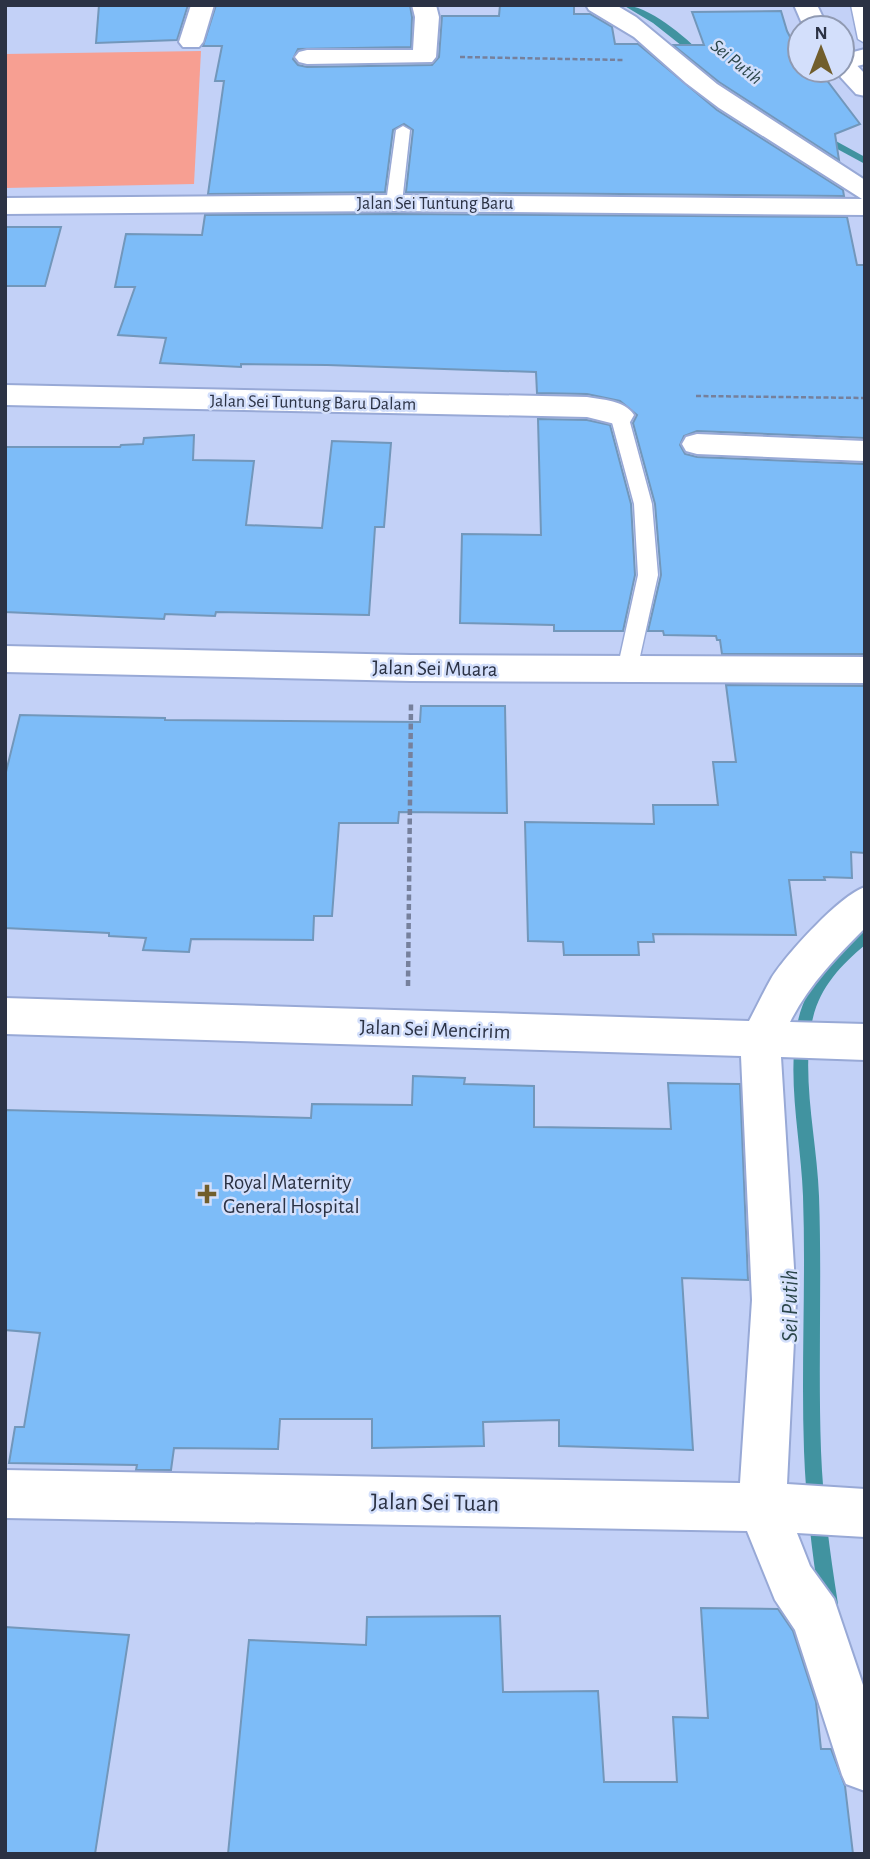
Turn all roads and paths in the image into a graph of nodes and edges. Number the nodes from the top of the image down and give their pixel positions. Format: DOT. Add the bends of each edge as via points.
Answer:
graph roads {
  1 [pos="203,5"];
  2 [pos="424,5"];
  3 [pos="597,5"];
  4 [pos="858,5"];
  5 [pos="865,39"];
  6 [pos="191,42"];
  7 [pos="307,57"];
  8 [pos="424,57"];
  9 [pos="676,61"];
  10 [pos="403,130"];
  11 [pos="865,192"];
  12 [pos="394,202"];
  13 [pos="5,206"];
  14 [pos="865,206"];
  15 [pos="5,395"];
  16 [pos="696,396"];
  17 [pos="865,398"];
  18 [pos="619,415"];
  19 [pos="697,444"];
  20 [pos="865,451"];
  21 [pos="5,660"];
  22 [pos="411,668"];
  23 [pos="628,670"];
  24 [pos="865,670"];
  25 [pos="865,903"];
  26 [pos="5,1016"];
  27 [pos="407,1028"];
  28 [pos="765,1039"];
  29 [pos="847,1041"];
  30 [pos="5,1494"];
  31 [pos="777,1508"];
  32 [pos="861,1513"];
  33 [pos="865,1765"];
  1 -- 6 [label="street"];
  2 -- 8 [label="street"];
  3 -- 9 [label="street" via="643,32"];
  4 -- 5 [label="lane"];
  7 -- 8 [label="street"];
  8 -- 9 [label="path"];
  9 -- 11 [label="street" via="759,125"];
  10 -- 12 [label="lane"];
  12 -- 13 [label="street, Jalan Sei Tuntung Baru"];
  12 -- 14 [label="street, Jalan Sei Tuntung Baru"];
  15 -- 18 [label="street, Jalan Sei Tuntung Baru Dalam" via="587,407"];
  16 -- 17 [label="path"];
  18 -- 23 [label="lane" via="643,504 648,575"];
  19 -- 20 [label="street"];
  21 -- 22 [label="street, Jalan Sei Muara"];
  22 -- 23 [label="street, Jalan Sei Muara"];
  22 -- 27 [label="path"];
  23 -- 24 [label="street, Jalan Sei Muara"];
  25 -- 28 [label="street" via="787,988"];
  26 -- 27 [label="street, Jalan Sei Mencirim"];
  27 -- 28 [label="street, Jalan Sei Mencirim"];
  28 -- 29 [label="street, Jalan Sei Mencirim"];
  28 -- 31 [label="street"];
  30 -- 31 [label="street, Jalan Sei Tuan"];
  31 -- 32 [label="street, Jalan Sei Tuan"];
  31 -- 33 [label="street" via="792,1583 817,1617"];
}
